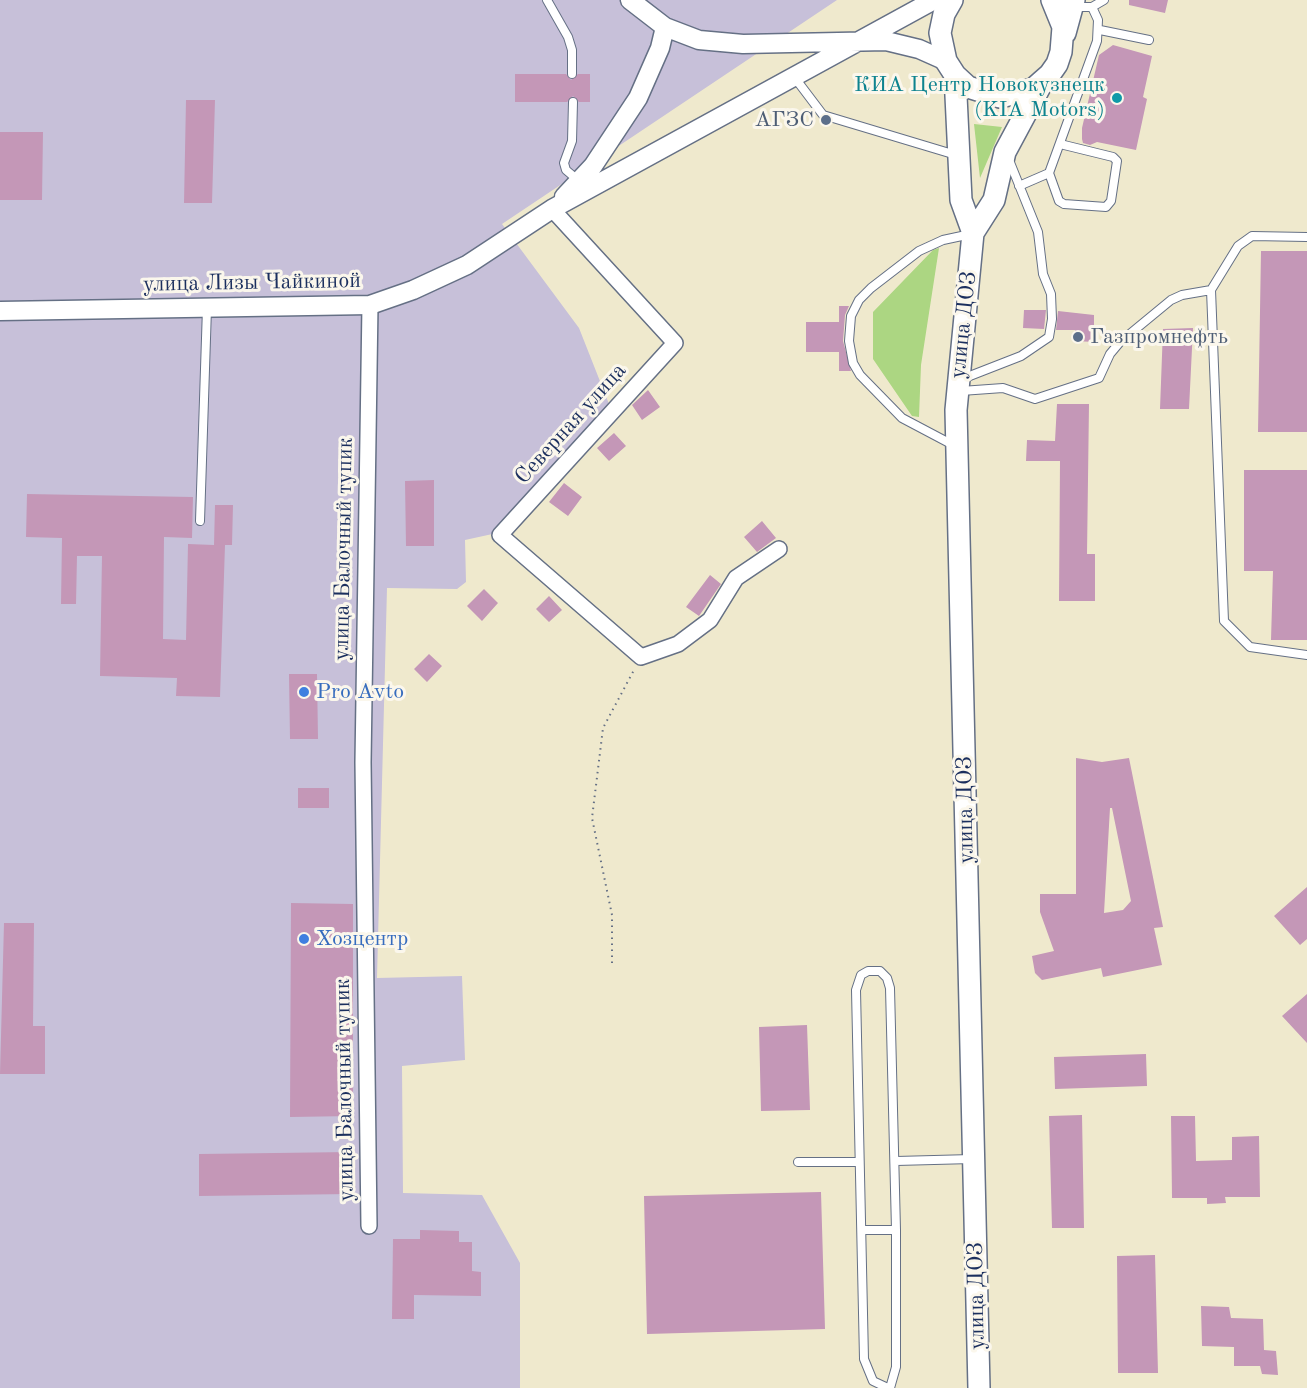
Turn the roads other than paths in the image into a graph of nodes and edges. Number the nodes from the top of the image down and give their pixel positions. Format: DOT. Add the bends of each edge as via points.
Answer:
graph roads {
  1 [pos="547,0"];
  2 [pos="630,0"];
  3 [pos="934,0"];
  4 [pos="952,0"];
  5 [pos="1052,0"];
  6 [pos="1104,0"];
  7 [pos="1080,5"];
  8 [pos="665,27"];
  9 [pos="1100,30"];
  10 [pos="1064,40"];
  11 [pos="1149,40"];
  12 [pos="855,42"];
  13 [pos="950,68"];
  14 [pos="572,74"];
  15 [pos="794,76"];
  16 [pos="1042,83"];
  17 [pos="573,102"];
  18 [pos="1060,144"];
  19 [pos="1005,152"];
  20 [pos="960,157"];
  21 [pos="1049,173"];
  22 [pos="579,181"];
  23 [pos="1019,186"];
  24 [pos="552,209"];
  25 [pos="973,233"];
  26 [pos="1307,237"];
  27 [pos="1211,290"];
  28 [pos="370,305"];
  29 [pos="207,308"];
  30 [pos="0,311"];
  31 [pos="958,386"];
  32 [pos="957,447"];
  33 [pos="200,521"];
  34 [pos="779,549"];
  35 [pos="1307,655"];
  36 [pos="975,1159"];
  37 [pos="896,1161"];
  38 [pos="798,1162"];
  39 [pos="859,1162"];
  40 [pos="369,1226"];
  41 [pos="862,1230"];
  42 [pos="896,1230"];
  43 [pos="889,1388"];
  44 [pos="979,1388"];
  1 -- 14 [label="lane" via="568,38"];
  2 -- 8 [label="street"];
  3 -- 12 [label="street"];
  4 -- 13 [label="main road" via="940,33"];
  5 -- 10 [label="main road" via="1060,15"];
  6 -- 7 [label="lane"];
  7 -- 9 [label="lane"];
  7 -- 10 [label="main road"];
  8 -- 12 [label="street" via="716,43"];
  8 -- 22 [label="street" via="654,65 638,98"];
  9 -- 11 [label="lane"];
  9 -- 18 [label="lane"];
  10 -- 16 [label="main road" via="1057,64"];
  12 -- 13 [label="street" via="898,43"];
  12 -- 15 [label="street"];
  13 -- 16 [label="main road" via="978,92 1000,97 1022,94"];
  13 -- 20 [label="main road"];
  15 -- 20 [label="lane" via="823,116"];
  15 -- 24 [label="street"];
  16 -- 19 [label="main road"];
  17 -- 22 [label="lane" via="572,141 564,163"];
  18 -- 21 [label="lane"];
  18 -- 21 [label="lane" via="1117,161 1111,201 1099,208 1064,204 1055,196"];
  19 -- 23 [label="lane"];
  19 -- 25 [label="main road" via="994,200"];
  20 -- 25 [label="main road" via="961,200"];
  21 -- 23 [label="lane"];
  22 -- 24 [label="street"];
  23 -- 31 [label="lane" via="1038,232 1043,274 1051,294 1049,337 1022,356"];
  24 -- 28 [label="street, улица Лизы Чайкиной" via="467,265"];
  24 -- 34 [label="street, Северная улица" via="675,343 500,535 641,657 678,644 710,620 736,578"];
  25 -- 31 [label="main road, улица ДОЗ"];
  25 -- 32 [label="lane" via="919,251 871,288 851,315 849,341 860,375 902,418"];
  26 -- 27 [label="lane" via="1252,236 1238,246"];
  27 -- 31 [label="lane" via="1182,295 1165,305 1120,342 1099,378 1035,399 1003,388"];
  27 -- 35 [label="lane" via="1224,621 1250,647"];
  28 -- 29 [label="street, улица Лизы Чайкиной"];
  28 -- 40 [label="street, улица Балочный тупик" via="363,762"];
  29 -- 30 [label="street, улица Лизы Чайкиной"];
  29 -- 33 [label="lane"];
  31 -- 32 [label="main road, улица ДОЗ"];
  32 -- 36 [label="main road, улица ДОЗ"];
  36 -- 37 [label="lane"];
  36 -- 44 [label="main road, улица ДОЗ"];
  37 -- 39 [label="lane" via="890,988 880,971 868,971 861,975 856,990"];
  37 -- 42 [label="lane"];
  38 -- 39 [label="lane"];
  39 -- 41 [label="lane"];
  41 -- 42 [label="lane"];
  41 -- 43 [label="lane" via="864,1359 873,1381"];
  42 -- 43 [label="lane" via="896,1367"];
}
